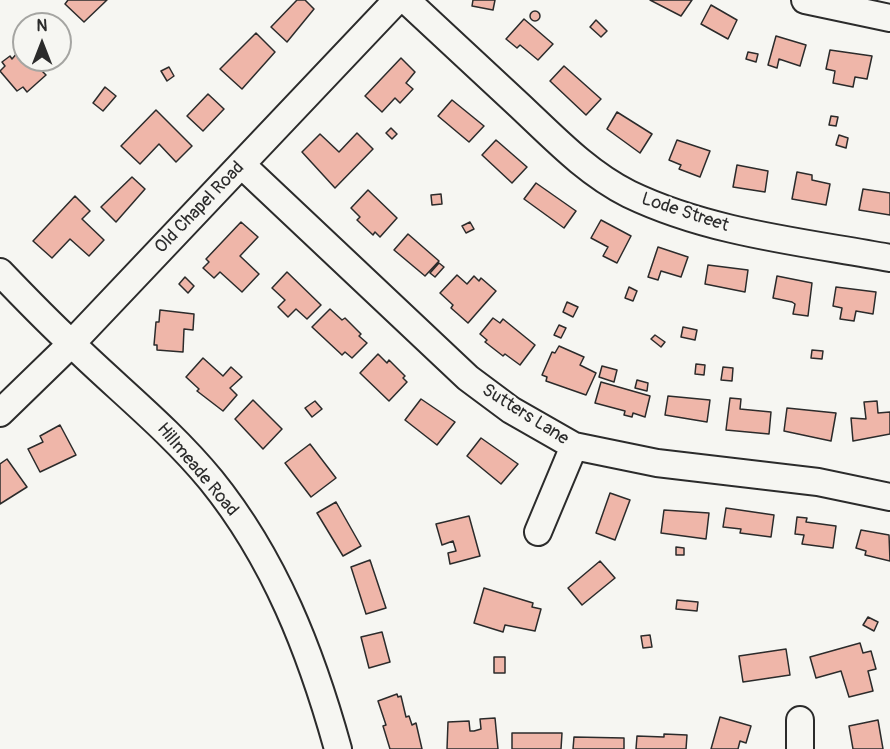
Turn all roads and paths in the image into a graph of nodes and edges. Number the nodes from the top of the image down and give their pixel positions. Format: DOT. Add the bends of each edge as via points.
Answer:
graph roads {
  1 [pos="397,0"];
  2 [pos="406,0"];
  3 [pos="805,0"];
  4 [pos="890,18"];
  5 [pos="242,165"];
  6 [pos="890,258"];
  7 [pos="0,272"];
  8 [pos="71,344"];
  9 [pos="0,413"];
  10 [pos="574,446"];
  11 [pos="890,497"];
  12 [pos="538,532"];
  13 [pos="800,720"];
  14 [pos="338,749"];
  15 [pos="800,749"];
  1 -- 5 [label="street, Old Chapel Road"];
  2 -- 6 [label="street, Lode Street" via="566,150 628,194 659,208 726,226"];
  3 -- 4 [label="street"];
  5 -- 8 [label="street, Old Chapel Road"];
  5 -- 10 [label="street, Sutters Lane" via="468,378 511,410"];
  7 -- 8 [label="street, Hillmeade Road"];
  8 -- 9 [label="street, Old Chapel Road"];
  8 -- 14 [label="street, Hillmeade Road" via="184,450 211,480 254,541 306,647"];
  10 -- 11 [label="street, Sutters Lane" via="657,463 818,482"];
  10 -- 12 [label="street"];
  13 -- 15 [label="street"];
}
